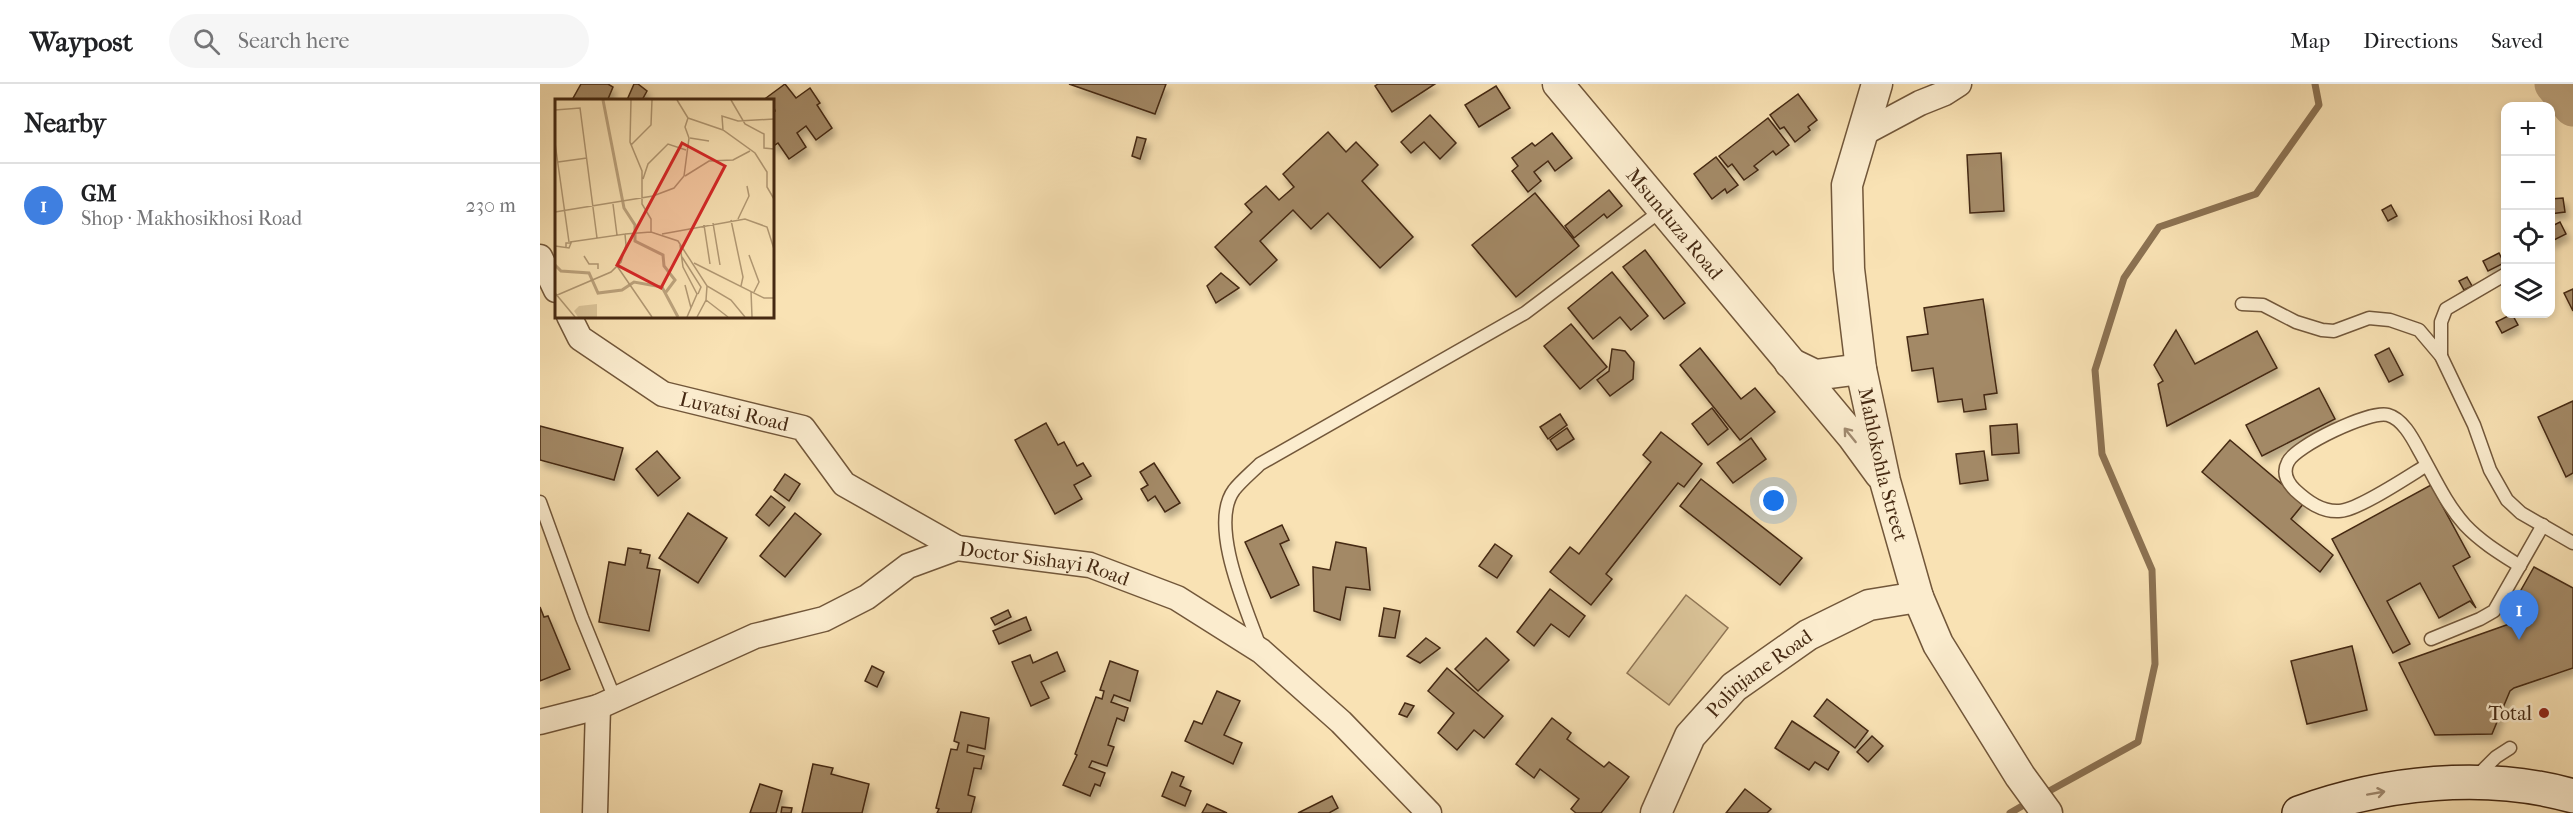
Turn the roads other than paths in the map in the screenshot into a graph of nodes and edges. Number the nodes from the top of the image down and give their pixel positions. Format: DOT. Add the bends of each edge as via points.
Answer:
graph roads {
  1 [pos="1558,84"];
  2 [pos="1877,84"];
  3 [pos="1959,84"];
  4 [pos="1862,134"];
  5 [pos="1662,210"];
  6 [pos="540,257"];
  7 [pos="2501,276"];
  8 [pos="555,288"];
  9 [pos="2242,304"];
  10 [pos="570,318"];
  11 [pos="2441,356"];
  12 [pos="1790,363"];
  13 [pos="1861,369"];
  14 [pos="2427,465"];
  15 [pos="1885,481"];
  16 [pos="540,502"];
  17 [pos="2543,525"];
  18 [pos="2573,543"];
  19 [pos="957,548"];
  20 [pos="2520,566"];
  21 [pos="1918,597"];
  22 [pos="2431,639"];
  23 [pos="1261,651"];
  24 [pos="607,703"];
  25 [pos="540,722"];
  26 [pos="2510,748"];
  27 [pos="2470,784"];
  28 [pos="2573,796"];
  29 [pos="2340,806"];
  30 [pos="595,813"];
  31 [pos="1429,813"];
  32 [pos="1656,813"];
  33 [pos="2047,813"];
  34 [pos="2299,813"];
  1 -- 5 [label="street, Msunduza Road"];
  2 -- 4 [label="street, Mahlokohla Street"];
  3 -- 4 [label="street"];
  4 -- 13 [label="street, Mahlokohla Street" via="1847,185 1849,269"];
  5 -- 12 [label="street, Msunduza Road"];
  5 -- 23 [label="lane" via="1525,313 1260,464 1232,492 1224,522 1233,571"];
  6 -- 8 [label="street"];
  7 -- 11 [label="lane" via="2446,309 2441,322"];
  9 -- 11 [label="lane" via="2263,305 2322,330 2334,331 2369,318 2390,320 2419,330"];
  10 -- 19 [label="street, Luvatsi Road" via="580,338 663,394 802,428 844,484"];
  11 -- 17 [label="lane" via="2474,425 2490,470 2508,500 2521,513"];
  12 -- 13 [label="street, Msunduza Road" via="1815,375"];
  15 -- 12 [label="street, Msunduza Road, one-way"];
  13 -- 15 [label="street, Mahlokohla Street"];
  14 -- 14 [label="lane" via="2341,512 2322,510 2311,503 2288,483 2285,472 2288,461 2297,452 2371,415 2388,415 2402,424"];
  14 -- 20 [label="lane" via="2465,525"];
  15 -- 21 [label="street, Mahlokohla Street"];
  16 -- 24 [label="lane" via="582,618"];
  17 -- 18 [label="lane"];
  17 -- 20 [label="lane"];
  19 -- 23 [label="street, Doctor Sishayi Road" via="1090,565 1177,598"];
  19 -- 24 [label="street, Doctor Sishayi Road" via="908,567 867,597 824,619 755,636"];
  20 -- 22 [label="lane" via="2494,611"];
  21 -- 32 [label="street, Polinjane Road" via="1869,605 1828,625 1734,687 1690,736"];
  21 -- 33 [label="street, Mahlokohla Street" via="1938,644"];
  23 -- 31 [label="street, Doctor Sishayi Road" via="1341,722"];
  24 -- 25 [label="street, Doctor Sishayi Road"];
  24 -- 30 [label="street"];
  26 -- 27 [label="lane"];
  27 -- 28 [label="main road" via="2548,789"];
  29 -- 27 [label="main road, one-way" via="2429,784"];
  29 -- 34 [label="main road"];
}
